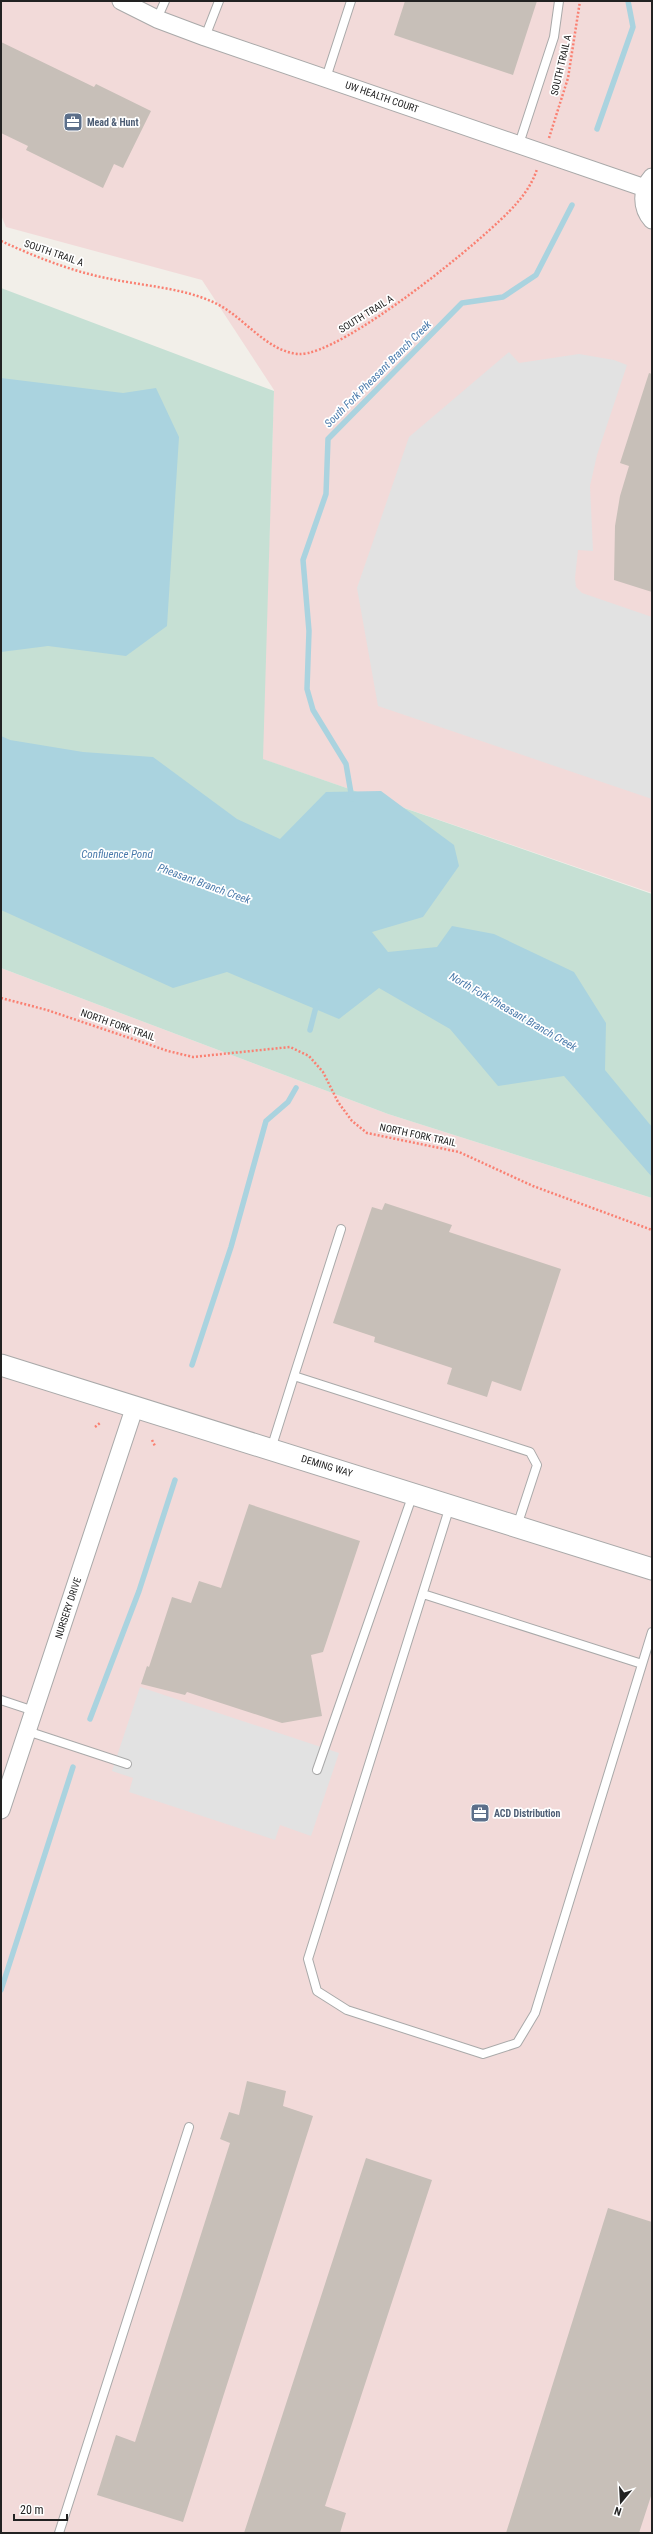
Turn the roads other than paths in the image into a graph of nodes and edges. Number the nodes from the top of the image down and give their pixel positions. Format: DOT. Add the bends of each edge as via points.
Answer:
graph roads {
  1 [pos="121,1"];
  2 [pos="165,1"];
  3 [pos="219,1"];
  4 [pos="351,1"];
  5 [pos="559,1"];
  6 [pos="157,19"];
  7 [pos="205,37"];
  8 [pos="326,78"];
  9 [pos="519,144"];
  10 [pos="649,182"];
  11 [pos="652,220"];
  12 [pos="341,1228"];
  13 [pos="1,1365"];
  14 [pos="294,1376"];
  15 [pos="135,1406"];
  16 [pos="271,1449"];
  17 [pos="413,1493"];
  18 [pos="451,1505"];
  19 [pos="517,1526"];
  20 [pos="652,1569"];
  21 [pos="423,1594"];
  22 [pos="652,1632"];
  23 [pos="642,1664"];
  24 [pos="1,1700"];
  25 [pos="34,1711"];
  26 [pos="27,1731"];
  27 [pos="127,1764"];
  28 [pos="317,1770"];
  29 [pos="1,1810"];
  30 [pos="189,2127"];
  31 [pos="59,2533"];
  1 -- 6 [label="street, UW HEALTH COURT"];
  2 -- 6 [label="lane"];
  3 -- 7 [label="lane"];
  4 -- 8 [label="lane"];
  5 -- 9 [label="lane" via="554,36"];
  6 -- 7 [label="street, UW HEALTH COURT"];
  7 -- 8 [label="street, UW HEALTH COURT"];
  8 -- 9 [label="street, UW HEALTH COURT"];
  9 -- 10 [label="street, UW HEALTH COURT"];
  10 -- 11 [label="street" via="645,209"];
  12 -- 14 [label="lane"];
  13 -- 15 [label="street, DEMING WAY"];
  14 -- 16 [label="lane"];
  14 -- 19 [label="lane" via="530,1452 537,1465"];
  15 -- 16 [label="street, DEMING WAY"];
  15 -- 25 [label="street, NURSERY DRIVE"];
  16 -- 17 [label="street, DEMING WAY"];
  17 -- 18 [label="street, DEMING WAY"];
  17 -- 28 [label="lane"];
  18 -- 19 [label="street, DEMING WAY"];
  18 -- 21 [label="lane"];
  19 -- 20 [label="street, DEMING WAY"];
  21 -- 23 [label="lane"];
  21 -- 23 [label="lane" via="308,1959 317,1991 347,2010 482,2054 517,2043 535,2013"];
  22 -- 23 [label="lane"];
  24 -- 25 [label="lane"];
  25 -- 26 [label="street, NURSERY DRIVE"];
  26 -- 27 [label="lane"];
  26 -- 29 [label="street, NURSERY DRIVE"];
  30 -- 31 [label="lane"];
}
